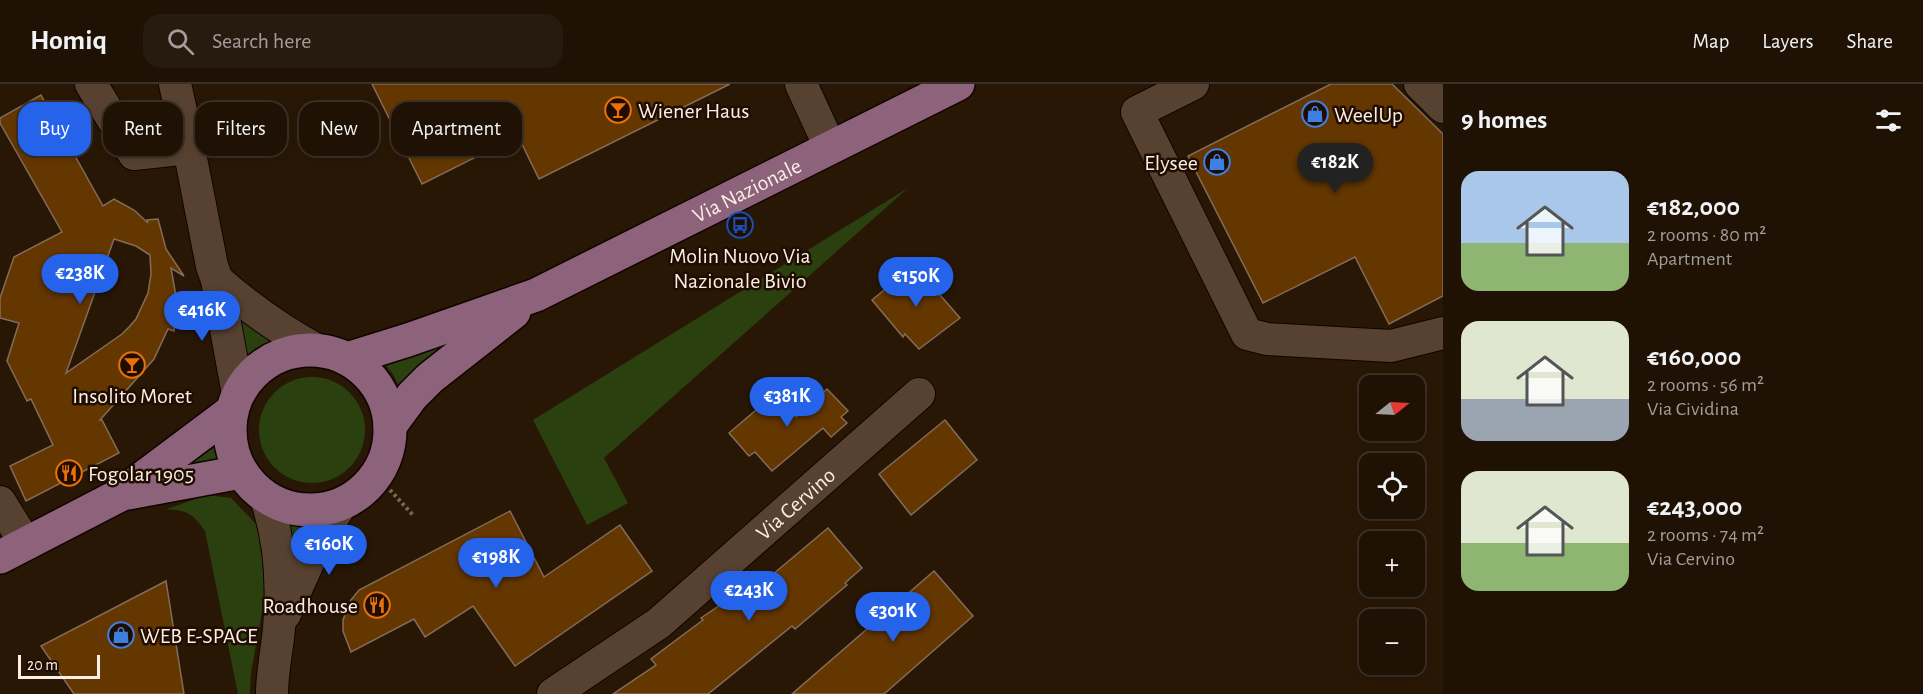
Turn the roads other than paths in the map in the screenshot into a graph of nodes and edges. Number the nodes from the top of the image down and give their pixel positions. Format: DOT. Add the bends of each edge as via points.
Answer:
graph roads {
  1 [pos="91,84"];
  2 [pos="174,84"];
  3 [pos="801,84"];
  4 [pos="958,84"];
  5 [pos="1193,84"];
  6 [pos="1420,84"];
  7 [pos="1443,107"];
  8 [pos="830,147"];
  9 [pos="189,148"];
  10 [pos="217,280"];
  11 [pos="536,295"];
  12 [pos="1443,333"];
  13 [pos="332,354"];
  14 [pos="919,394"];
  15 [pos="235,402"];
  16 [pos="390,426"];
  17 [pos="241,472"];
  18 [pos="120,495"];
  19 [pos="266,498"];
  20 [pos="0,502"];
  21 [pos="340,506"];
  22 [pos="13,551"];
  23 [pos="279,626"];
  24 [pos="272,694"];
  25 [pos="553,694"];
  1 -- 9 [label="street" via="134,154"];
  2 -- 9 [label="street"];
  3 -- 8 [label="street"];
  4 -- 8 [label="main road, Via Nazionale"];
  5 -- 12 [label="street" via="1137,112 1247,334 1267,339 1391,346"];
  6 -- 7 [label="street"];
  8 -- 11 [label="main road, Via Nazionale"];
  9 -- 10 [label="street"];
  10 -- 13 [label="street" via="291,336"];
  10 -- 15 [label="street"];
  11 -- 13 [label="main road, Via Nazionale" via="408,340"];
  11 -- 16 [label="main road, Via Nazionale" via="430,378"];
  13 -- 15 [label="main road" via="290,352 276,357 249,377"];
  13 -- 16 [label="main road" via="366,373 381,392"];
  14 -- 25 [label="street, Via Cervino" via="659,623"];
  15 -- 17 [label="main road" via="230,445"];
  15 -- 18 [label="main road"];
  16 -- 21 [label="main road" via="388,449 379,472 362,492"];
  17 -- 18 [label="main road"];
  17 -- 19 [label="main road"];
  18 -- 22 [label="main road"];
  19 -- 21 [label="main road" via="301,511"];
  19 -- 23 [label="street" via="280,564"];
  20 -- 22 [label="street"];
  21 -- 23 [label="street" via="317,543"];
  23 -- 24 [label="street"];
}
